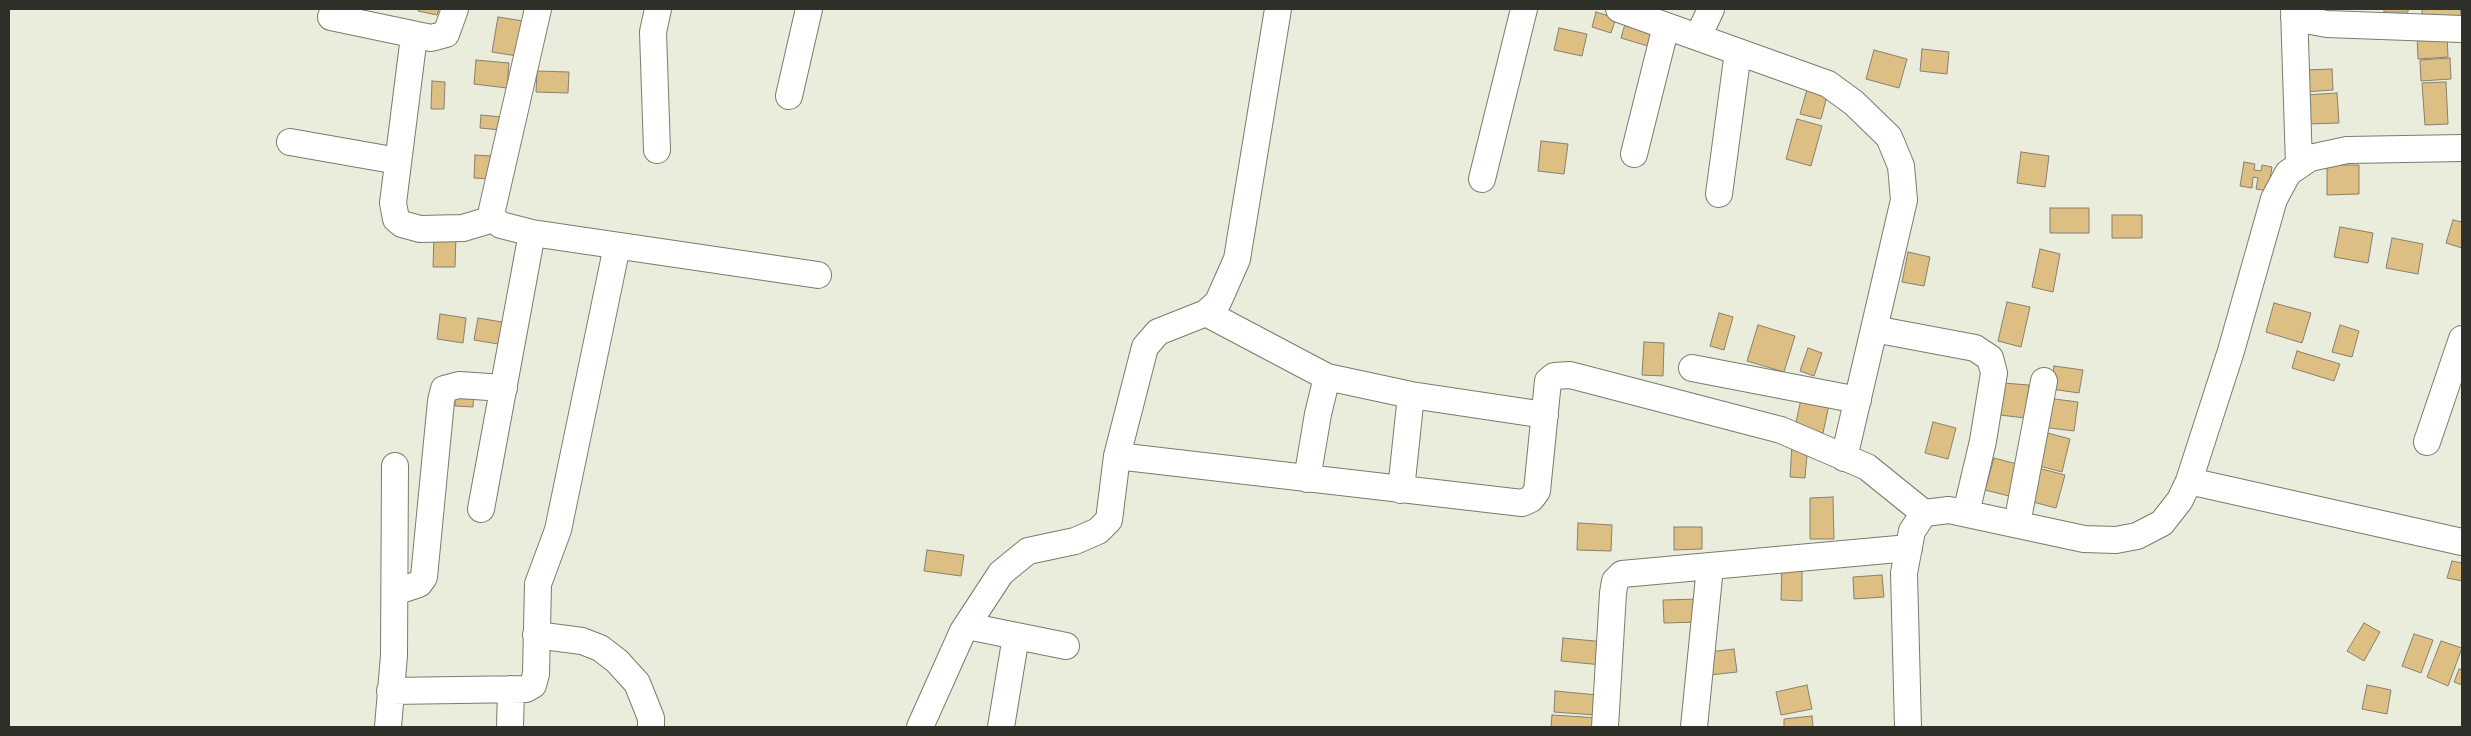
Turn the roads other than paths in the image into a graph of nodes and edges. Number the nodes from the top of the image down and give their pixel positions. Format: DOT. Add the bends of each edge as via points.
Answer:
graph roads {
  1 [pos="455,9"];
  2 [pos="538,9"];
  3 [pos="658,9"];
  4 [pos="809,9"];
  5 [pos="1278,9"];
  6 [pos="1524,9"];
  7 [pos="1619,9"];
  8 [pos="1711,9"];
  9 [pos="2294,13"];
  10 [pos="331,17"];
  11 [pos="1666,26"];
  12 [pos="2462,28"];
  13 [pos="414,36"];
  14 [pos="1698,37"];
  15 [pos="1738,52"];
  16 [pos="789,96"];
  17 [pos="290,142"];
  18 [pos="2462,148"];
  19 [pos="657,150"];
  20 [pos="1634,154"];
  21 [pos="398,161"];
  22 [pos="2299,164"];
  23 [pos="1482,179"];
  24 [pos="1719,194"];
  25 [pos="493,219"];
  26 [pos="532,232"];
  27 [pos="617,246"];
  28 [pos="818,275"];
  29 [pos="1206,313"];
  30 [pos="1874,329"];
  31 [pos="2462,339"];
  32 [pos="1692,368"];
  33 [pos="1327,377"];
  34 [pos="2044,381"];
  35 [pos="504,388"];
  36 [pos="1411,395"];
  37 [pos="1858,400"];
  38 [pos="1544,415"];
  39 [pos="2427,442"];
  40 [pos="1117,456"];
  41 [pos="1844,458"];
  42 [pos="395,466"];
  43 [pos="1308,479"];
  44 [pos="2189,481"];
  45 [pos="1402,490"];
  46 [pos="481,509"];
  47 [pos="1924,513"];
  48 [pos="1966,513"];
  49 [pos="2017,524"];
  50 [pos="2462,542"];
  51 [pos="1909,548"];
  52 [pos="1710,567"];
  53 [pos="395,592"];
  54 [pos="967,626"];
  55 [pos="536,635"];
  56 [pos="1016,636"];
  57 [pos="1066,646"];
  58 [pos="511,689"];
  59 [pos="390,691"];
  60 [pos="388,727"];
  61 [pos="510,727"];
  62 [pos="651,727"];
  63 [pos="920,727"];
  64 [pos="1001,727"];
  65 [pos="1605,727"];
  66 [pos="1694,727"];
  67 [pos="1908,727"];
  1 -- 13 [label="street" via="446,34 431,38"];
  2 -- 25 [label="street" via="492,210"];
  3 -- 19 [label="street" via="653,32"];
  4 -- 16 [label="street"];
  5 -- 29 [label="street" via="1237,259 1218,302"];
  6 -- 23 [label="street"];
  7 -- 11 [label="street"];
  8 -- 14 [label="street"];
  9 -- 12 [label="street" via="2327,24"];
  9 -- 22 [label="street"];
  10 -- 13 [label="street"];
  11 -- 14 [label="street"];
  11 -- 20 [label="street"];
  13 -- 21 [label="street"];
  14 -- 15 [label="street"];
  15 -- 24 [label="street"];
  15 -- 30 [label="street" via="1828,84 1854,103 1889,137 1901,166 1904,200"];
  17 -- 21 [label="street"];
  18 -- 22 [label="street" via="2347,150 2310,158"];
  21 -- 25 [label="street" via="393,203 396,219 402,224 420,229 463,228"];
  22 -- 44 [label="street" via="2288,173 2274,198 2231,351"];
  25 -- 26 [label="street"];
  26 -- 27 [label="street"];
  26 -- 35 [label="street"];
  27 -- 28 [label="street"];
  27 -- 55 [label="street" via="558,530 538,584"];
  29 -- 33 [label="street"];
  29 -- 40 [label="street" via="1158,332 1144,347"];
  30 -- 37 [label="street"];
  30 -- 48 [label="street" via="1975,348 1990,358 1994,373 1983,441"];
  31 -- 39 [label="street"];
  32 -- 37 [label="street"];
  33 -- 36 [label="street"];
  33 -- 43 [label="street"];
  34 -- 49 [label="street"];
  35 -- 46 [label="street"];
  35 -- 53 [label="street" via="459,385 444,389 424,577 419,584"];
  36 -- 38 [label="street"];
  36 -- 45 [label="street"];
  37 -- 41 [label="street"];
  38 -- 41 [label="street" via="1548,381 1554,376 1570,375 1781,430"];
  38 -- 45 [label="street" via="1537,491 1531,499 1513,502"];
  40 -- 43 [label="street"];
  40 -- 54 [label="street" via="1109,520 1098,531 1075,541 1028,550 1001,573"];
  41 -- 47 [label="street" via="1867,467"];
  42 -- 53 [label="street"];
  43 -- 45 [label="street"];
  44 -- 49 [label="street" via="2180,500 2162,523 2137,536 2116,540 2084,539"];
  44 -- 50 [label="street"];
  47 -- 48 [label="street" via="1948,510"];
  47 -- 51 [label="street" via="1912,531"];
  48 -- 49 [label="street"];
  51 -- 52 [label="street"];
  51 -- 67 [label="street" via="1904,573"];
  52 -- 65 [label="street" via="1622,574 1615,581"];
  52 -- 66 [label="street"];
  53 -- 59 [label="street"];
  54 -- 56 [label="street"];
  54 -- 63 [label="street"];
  55 -- 58 [label="street" via="533,685 526,689"];
  55 -- 62 [label="street" via="582,641 600,648 617,661 637,682 651,718"];
  56 -- 57 [label="street"];
  56 -- 64 [label="street"];
  58 -- 59 [label="street"];
  58 -- 61 [label="street"];
  59 -- 60 [label="street"];
}
